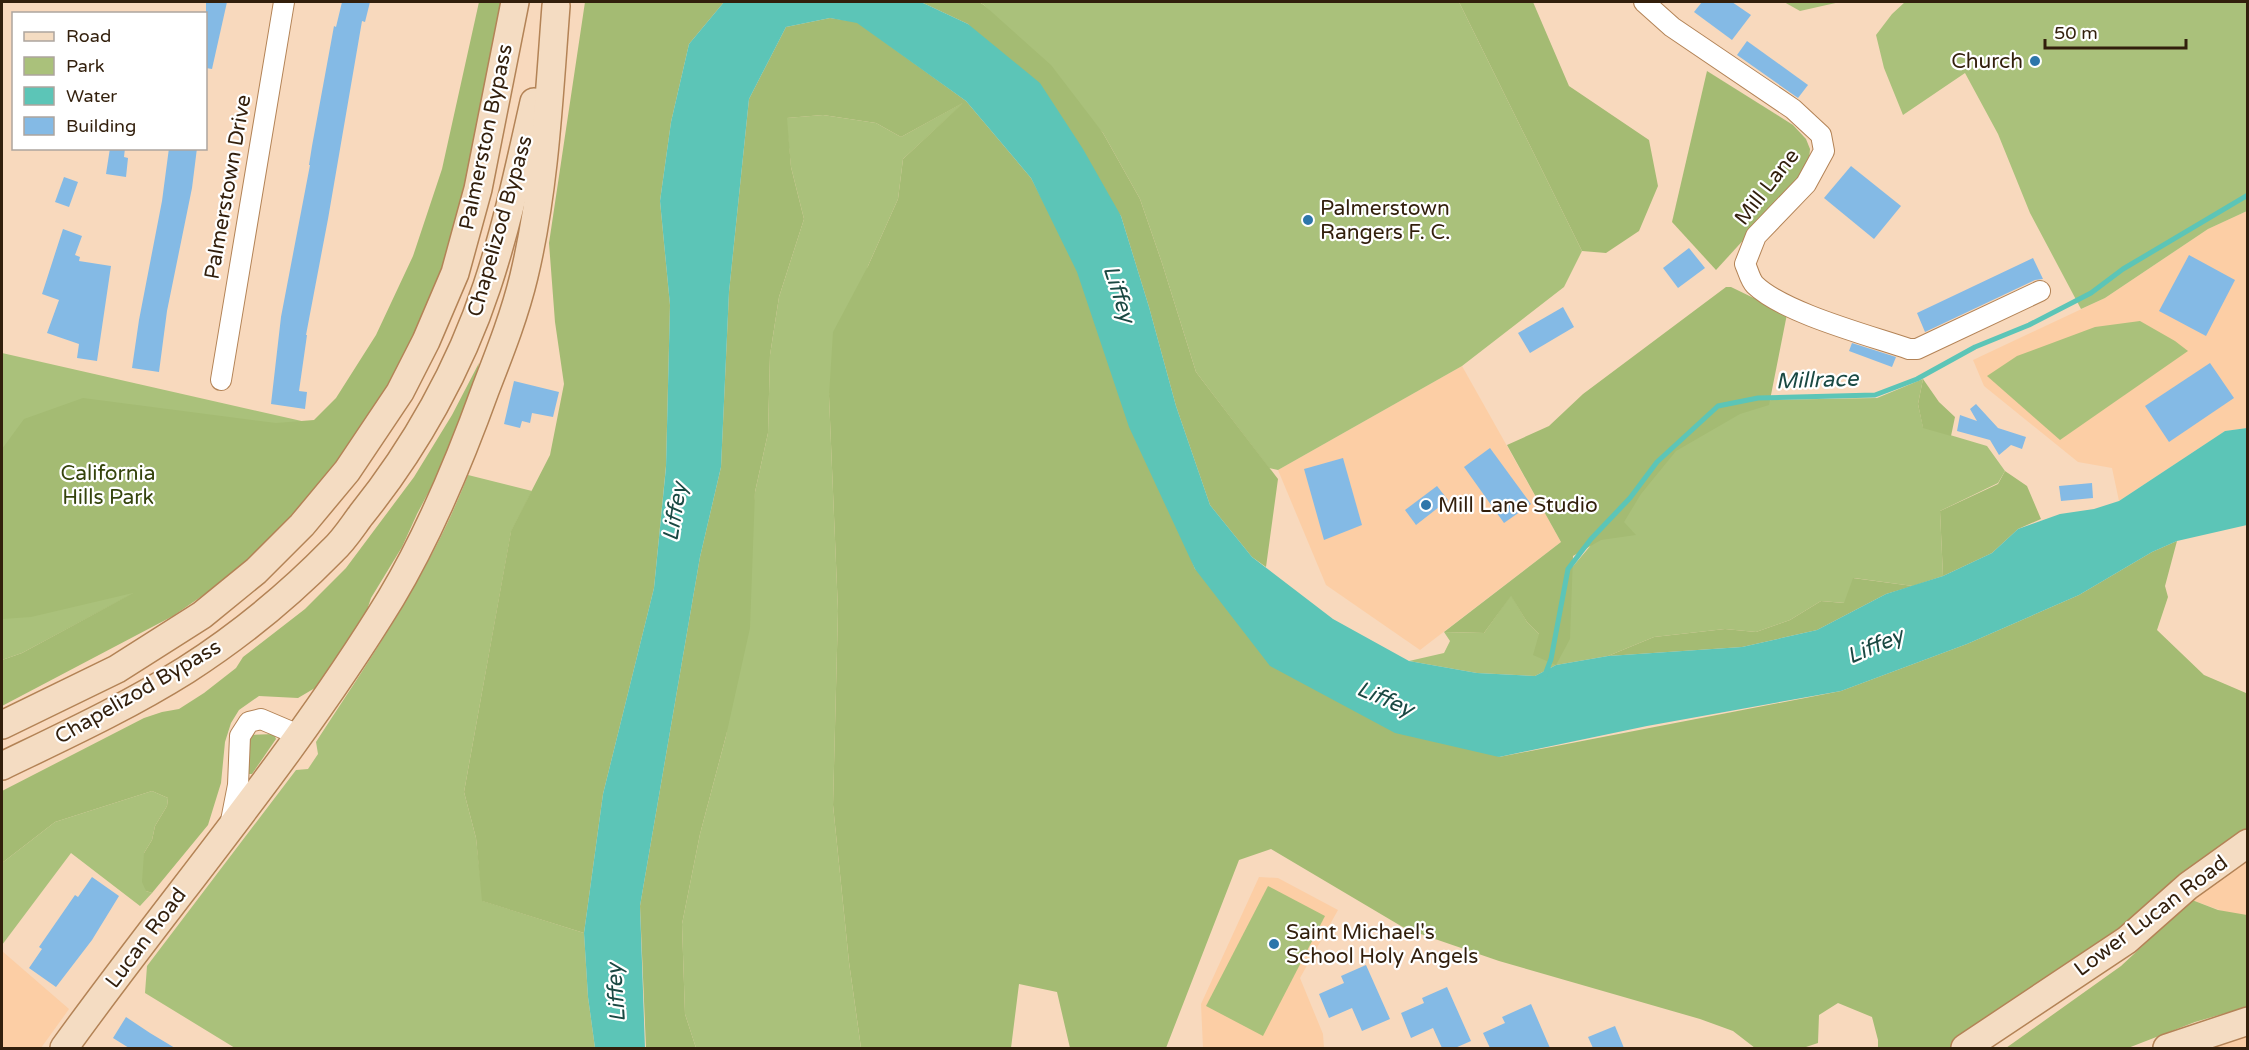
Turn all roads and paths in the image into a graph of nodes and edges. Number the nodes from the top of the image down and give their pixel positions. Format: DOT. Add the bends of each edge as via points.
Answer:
graph roads {
  1 [pos="284,2"];
  2 [pos="514,2"];
  3 [pos="1644,2"];
  4 [pos="557,4"];
  5 [pos="455,273"];
  6 [pos="2040,291"];
  7 [pos="220,380"];
  8 [pos="2,725"];
  9 [pos="301,736"];
  10 [pos="2,766"];
  11 [pos="229,828"];
  12 [pos="2247,843"];
  13 [pos="2247,1021"];
  14 [pos="64,1048"];
  15 [pos="1965,1048"];
  16 [pos="2167,1048"];
  1 -- 7 [label="street, Palmerstown Drive"];
  2 -- 5 [label="main road, Palmerston Bypass" via="478,189"];
  3 -- 6 [label="street, Mill Lane" via="1672,27 1793,109 1821,135 1824,151 1806,183 1756,236 1745,264 1753,284 1804,313 1908,349 1917,349"];
  4 -- 9 [label="main road" via="539,193 524,276 500,352 430,527 391,597"];
  4 -- 10 [label="main road, Chapelizod Bypass" via="512,200 487,288 432,409 380,491 335,549 242,630 186,669 104,717"];
  5 -- 8 [label="main road, Chapelizod Bypass" via="400,392 347,471 302,525 256,571 202,615 117,669"];
  9 -- 11 [label="main road, Lucan Road"];
  9 -- 11 [label="street, Lucan Road" via="261,719 249,722 240,736 238,785"];
  11 -- 14 [label="main road, Lucan Road"];
  12 -- 15 [label="main road, Lower Lucan Road" via="2188,886 2127,940"];
  13 -- 16 [label="main road"];
}
